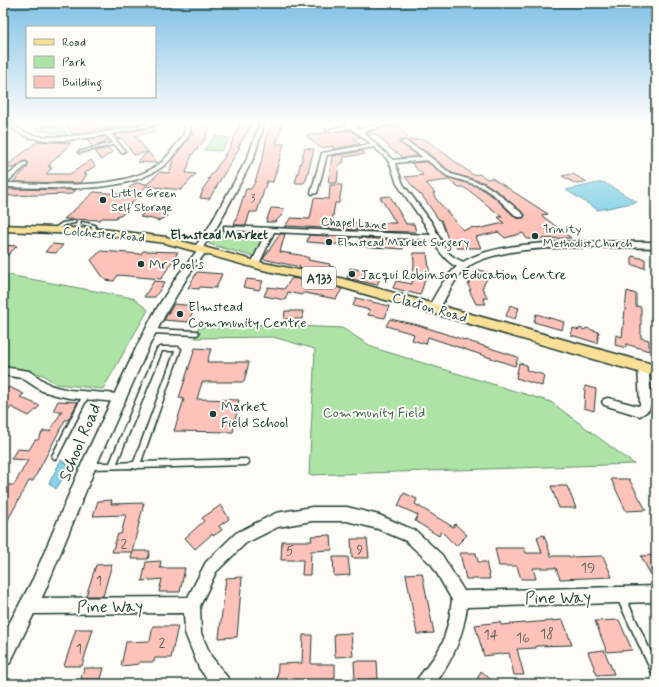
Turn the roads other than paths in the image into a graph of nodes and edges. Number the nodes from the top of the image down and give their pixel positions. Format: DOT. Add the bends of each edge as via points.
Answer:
graph roads {
  1 [pos="171,154"];
  2 [pos="252,154"];
  3 [pos="324,154"];
  4 [pos="384,154"];
  5 [pos="422,154"];
  6 [pos="428,158"];
  7 [pos="392,162"];
  8 [pos="25,164"];
  9 [pos="3,182"];
  10 [pos="3,185"];
  11 [pos="314,193"];
  12 [pos="520,215"];
  13 [pos="74,222"];
  14 [pos="83,223"];
  15 [pos="3,228"];
  16 [pos="227,228"];
  17 [pos="54,230"];
  18 [pos="271,230"];
  19 [pos="95,232"];
  20 [pos="436,238"];
  21 [pos="656,245"];
  22 [pos="201,248"];
  23 [pos="255,264"];
  24 [pos="465,266"];
  25 [pos="434,308"];
  26 [pos="151,331"];
  27 [pos="197,333"];
  28 [pos="650,369"];
  29 [pos="4,372"];
  30 [pos="86,395"];
  31 [pos="118,398"];
  32 [pos="608,402"];
  33 [pos="55,456"];
  34 [pos="246,462"];
  35 [pos="88,466"];
  36 [pos="112,466"];
  37 [pos="136,466"];
  38 [pos="656,594"];
  39 [pos="621,595"];
  40 [pos="460,599"];
  41 [pos="192,605"];
  42 [pos="28,606"];
  43 [pos="3,656"];
  44 [pos="656,672"];
  45 [pos="222,684"];
  46 [pos="424,684"];
  1 -- 10 [label="street" via="162,165 137,178 103,184"];
  2 -- 22 [label="street"];
  3 -- 11 [label="street"];
  4 -- 7 [label="street"];
  5 -- 6 [label="street"];
  6 -- 7 [label="street"];
  6 -- 12 [label="street" via="449,175 482,185"];
  7 -- 20 [label="street" via="400,184"];
  8 -- 9 [label="street"];
  13 -- 17 [label="lane" via="63,224"];
  14 -- 19 [label="lane" via="94,226"];
  15 -- 17 [label="main road, Colchester Road / A133"];
  16 -- 18 [label="street, Chapel Lane"];
  17 -- 19 [label="main road, Colchester Road / A133"];
  18 -- 20 [label="street, Chapel Lane"];
  18 -- 23 [label="street"];
  19 -- 22 [label="main road, Colchester Road / A133" via="140,236"];
  20 -- 24 [label="street" via="446,256"];
  21 -- 24 [label="street" via="528,248 486,255"];
  22 -- 23 [label="main road, Clacton Road / A133"];
  22 -- 26 [label="street, School Road"];
  23 -- 25 [label="main road, Clacton Road / A133" via="335,281"];
  24 -- 25 [label="street" via="451,278"];
  25 -- 28 [label="main road, Clacton Road / A133"];
  26 -- 27 [label="lane"];
  26 -- 31 [label="street, School Road"];
  28 -- 32 [label="street" via="645,407 640,411"];
  29 -- 30 [label="street" via="25,374 46,388 56,391"];
  30 -- 31 [label="street"];
  30 -- 33 [label="lane"];
  31 -- 35 [label="street, School Road"];
  34 -- 37 [label="lane"];
  35 -- 36 [label="lane"];
  35 -- 42 [label="street, School Road"];
  36 -- 37 [label="lane"];
  36 -- 37 [label="lane" via="160,349 178,349"];
  38 -- 39 [label="street, Pine Way"];
  39 -- 40 [label="street, Pine Way"];
  39 -- 44 [label="lane"];
  40 -- 41 [label="street" via="437,560 411,536 379,522 347,514 312,514 276,520 241,538 211,567"];
  40 -- 46 [label="street" via="450,644 441,662"];
  41 -- 42 [label="street, Pine Way"];
  41 -- 45 [label="street" via="193,633 206,662"];
  42 -- 43 [label="street, School Road"];
}
